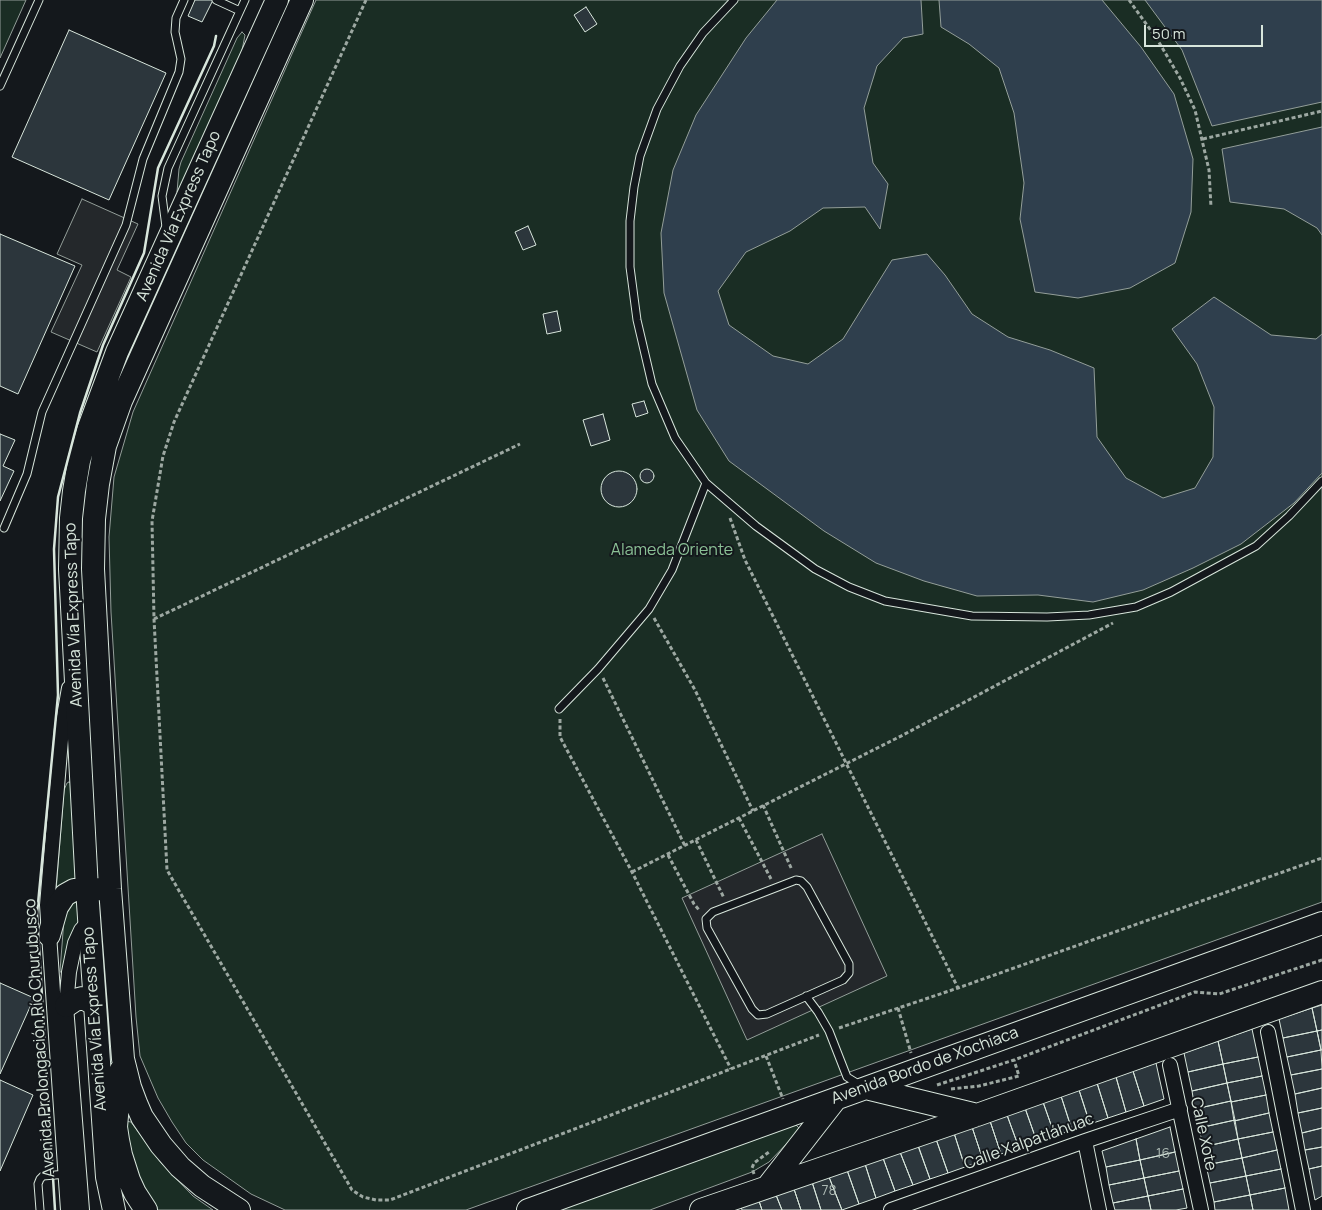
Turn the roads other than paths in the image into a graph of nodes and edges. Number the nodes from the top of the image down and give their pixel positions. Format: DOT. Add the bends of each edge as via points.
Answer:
graph roads {
  1 [pos="39,0"];
  2 [pos="184,0"];
  3 [pos="216,0"];
  4 [pos="245,0"];
  5 [pos="277,0"];
  6 [pos="302,0"];
  7 [pos="734,0"];
  8 [pos="240,11"];
  9 [pos="0,86"];
  10 [pos="168,239"];
  11 [pos="1322,481"];
  12 [pos="706,483"];
  13 [pos="4,528"];
  14 [pos="74,655"];
  15 [pos="559,709"];
  16 [pos="87,889"];
  17 [pos="110,889"];
  18 [pos="112,919"];
  19 [pos="89,920"];
  20 [pos="1322,923"];
  21 [pos="49,936"];
  22 [pos="1322,992"];
  23 [pos="806,996"];
  24 [pos="94,1004"];
  25 [pos="66,1006"];
  26 [pos="1268,1032"];
  27 [pos="123,1059"];
  28 [pos="1170,1065"];
  29 [pos="856,1082"];
  30 [pos="835,1100"];
  31 [pos="1180,1109"];
  32 [pos="977,1115"];
  33 [pos="1085,1141"];
  34 [pos="73,1173"];
  35 [pos="768,1186"];
  36 [pos="142,1209"];
  37 [pos="40,1210"];
  38 [pos="68,1210"];
  39 [pos="82,1210"];
  40 [pos="114,1210"];
  41 [pos="239,1210"];
  42 [pos="528,1210"];
  43 [pos="702,1210"];
  44 [pos="891,1210"];
  45 [pos="1099,1210"];
  46 [pos="1201,1210"];
  47 [pos="1303,1210"];
  1 -- 9 [label="lane"];
  2 -- 13 [label="lane" via="176,18 175,32 181,59 179,72 143,159 126,225 42,412 27,474"];
  3 -- 8 [label="lane"];
  4 -- 8 [label="lane"];
  5 -- 10 [label="main road, Avenida Vía Express Tapo"];
  6 -- 17 [label="main road, Avenida Vía Express Tapo" via="121,401 105,446 94,519 93,569"];
  7 -- 12 [label="lane" via="703,33 680,66 657,109 640,156 630,221 630,267 637,320 652,384 675,438"];
  8 -- 10 [label="lane" via="168,168 162,196"];
  10 -- 14 [label="main road, Avenida Vía Express Tapo" via="106,380 79,461 69,544"];
  11 -- 12 [label="lane" via="1256,546 1171,592 1136,606 1089,616 1048,617 944,612 885,601 849,587 815,569 756,526"];
  12 -- 15 [label="lane" via="672,570 649,608 598,669"];
  14 -- 16 [label="main road, Avenida Vía Express Tapo"];
  14 -- 21 [label="street, Avenida Prolongación Río Churubusco" via="62,728 50,857"];
  16 -- 17 [label="main road"];
  16 -- 19 [label="main road, Avenida Vía Express Tapo"];
  16 -- 21 [label="main road" via="74,890 61,899"];
  17 -- 18 [label="main road, Avenida Vía Express Tapo"];
  18 -- 19 [label="street"];
  18 -- 27 [label="main road, Avenida Vía Express Tapo"];
  19 -- 24 [label="main road, Avenida Vía Express Tapo"];
  19 -- 25 [label="street, Avenida Prolongación Río Churubusco" via="75,943"];
  20 -- 29 [label="main road, Avenida Bordo de Xochiaca"];
  21 -- 34 [label="street, Avenida Prolongación Río Churubusco"];
  22 -- 32 [label="main road"];
  23 -- 23 [label="lane" via="843,980 850,968 801,881 796,880 728,906 706,919 707,928 754,1012 767,1014"];
  23 -- 29 [label="lane"];
  24 -- 25 [label="main road" via="83,998"];
  24 -- 40 [label="main road, Avenida Vía Express Tapo" via="107,1178"];
  25 -- 34 [label="street, Avenida Prolongación Río Churubusco"];
  26 -- 47 [label="street"];
  27 -- 36 [label="main road" via="117,1110 118,1140 127,1174"];
  27 -- 41 [label="main road" via="139,1110 160,1146 202,1186"];
  28 -- 31 [label="street, Calle Xote"];
  29 -- 30 [label="main road, Avenida Bordo de Xochiaca"];
  29 -- 32 [label="main road"];
  30 -- 35 [label="main road"];
  30 -- 42 [label="main road, Avenida Bordo de Xochiaca"];
  31 -- 33 [label="street, Calle Xalpatláhuac"];
  31 -- 46 [label="street, Calle Xote"];
  32 -- 35 [label="main road"];
  33 -- 44 [label="street, Calle Xalpatláhuac"];
  33 -- 45 [label="street"];
  34 -- 37 [label="lane" via="40,1179"];
  34 -- 38 [label="street, Avenida Prolongación Río Churubusco"];
  34 -- 39 [label="street, Avenida Prolongación Río Churubusco"];
  35 -- 43 [label="main road"];
}
